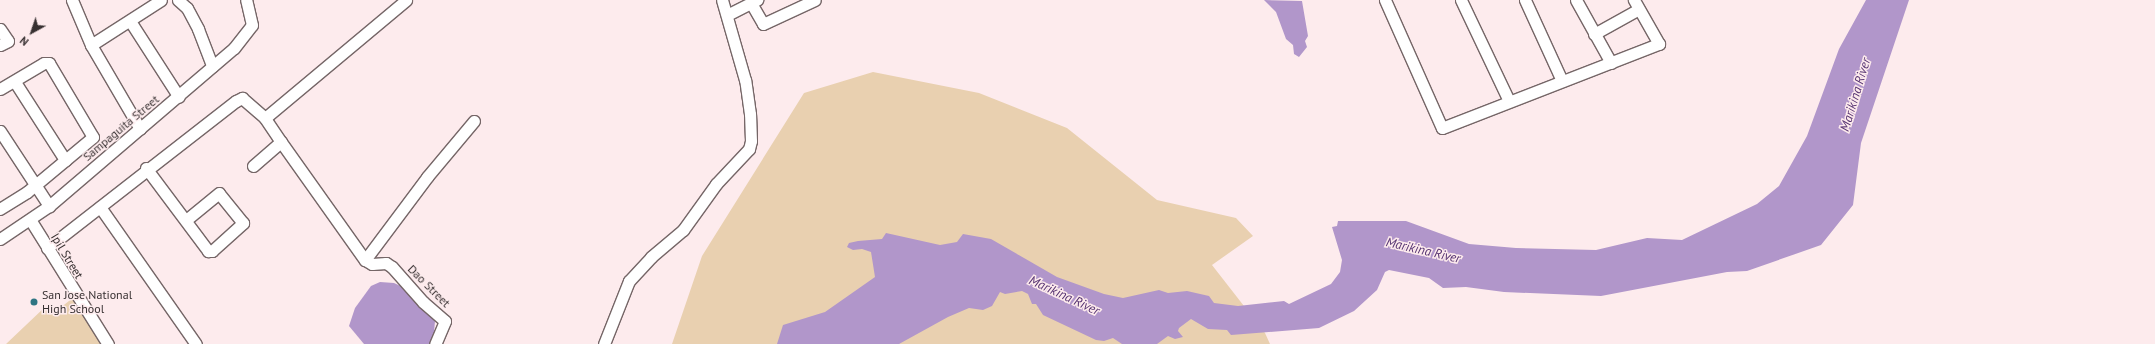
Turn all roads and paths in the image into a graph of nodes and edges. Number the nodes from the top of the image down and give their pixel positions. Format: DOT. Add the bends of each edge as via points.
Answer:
graph roads {
  1 [pos="72,0"];
  2 [pos="160,0"];
  3 [pos="178,0"];
  4 [pos="246,0"];
  5 [pos="406,0"];
  6 [pos="722,0"];
  7 [pos="815,0"];
  8 [pos="1385,0"];
  9 [pos="1461,0"];
  10 [pos="1524,0"];
  11 [pos="1576,0"];
  12 [pos="754,2"];
  13 [pos="1636,4"];
  14 [pos="727,15"];
  15 [pos="130,20"];
  16 [pos="0,29"];
  17 [pos="1594,34"];
  18 [pos="0,45"];
  19 [pos="91,45"];
  20 [pos="1611,63"];
  21 [pos="212,66"];
  22 [pos="1562,81"];
  23 [pos="15,82"];
  24 [pos="0,89"];
  25 [pos="179,97"];
  26 [pos="1508,101"];
  27 [pos="264,118"];
  28 [pos="474,121"];
  29 [pos="140,129"];
  30 [pos="0,131"];
  31 [pos="281,142"];
  32 [pos="65,160"];
  33 [pos="253,166"];
  34 [pos="146,168"];
  35 [pos="35,186"];
  36 [pos="49,206"];
  37 [pos="100,207"];
  38 [pos="0,208"];
  39 [pos="186,220"];
  40 [pos="31,221"];
  41 [pos="0,240"];
  42 [pos="47,248"];
  43 [pos="369,262"];
  44 [pos="108,344"];
  45 [pos="196,344"];
  46 [pos="435,344"];
  47 [pos="604,344"];
  1 -- 19 [label="street"];
  2 -- 15 [label="street"];
  3 -- 21 [label="street" via="187,8 198,29"];
  4 -- 21 [label="street, Sampaguita Street" via="251,28 234,48"];
  5 -- 27 [label="street"];
  6 -- 14 [label="street"];
  7 -- 12 [label="street" via="763,24"];
  8 -- 26 [label="street" via="1442,128"];
  9 -- 26 [label="street"];
  10 -- 22 [label="street"];
  11 -- 17 [label="street"];
  12 -- 14 [label="street"];
  13 -- 17 [label="street"];
  13 -- 20 [label="street" via="1659,44"];
  14 -- 47 [label="street" via="745,80 751,141 748,149 716,184 682,230 651,257 629,281"];
  15 -- 19 [label="street"];
  15 -- 25 [label="street"];
  16 -- 18 [label="street" via="8,41"];
  17 -- 20 [label="street"];
  19 -- 29 [label="street"];
  20 -- 22 [label="street"];
  21 -- 25 [label="street, Sampaguita Street"];
  22 -- 26 [label="street"];
  23 -- 24 [label="street"];
  23 -- 32 [label="street"];
  23 -- 32 [label="street" via="44,64 50,64 93,137"];
  25 -- 29 [label="street, Sampaguita Street"];
  27 -- 31 [label="street"];
  27 -- 34 [label="street" via="240,98"];
  28 -- 43 [label="street" via="428,177"];
  29 -- 36 [label="street, Sampaguita Street"];
  30 -- 35 [label="street"];
  31 -- 33 [label="street"];
  31 -- 43 [label="street"];
  32 -- 35 [label="street"];
  34 -- 37 [label="street"];
  34 -- 39 [label="street"];
  35 -- 36 [label="street"];
  35 -- 38 [label="street"];
  36 -- 40 [label="street, Sampaguita Street"];
  37 -- 42 [label="street"];
  37 -- 45 [label="street"];
  39 -- 39 [label="street" via="219,193 243,223 210,251"];
  40 -- 41 [label="street, Sampaguita Street"];
  40 -- 42 [label="street, Ipil Street"];
  42 -- 44 [label="street, Ipil Street"];
  43 -- 46 [label="street, Dao Street" via="386,263 392,267 423,302 445,320"];
}
